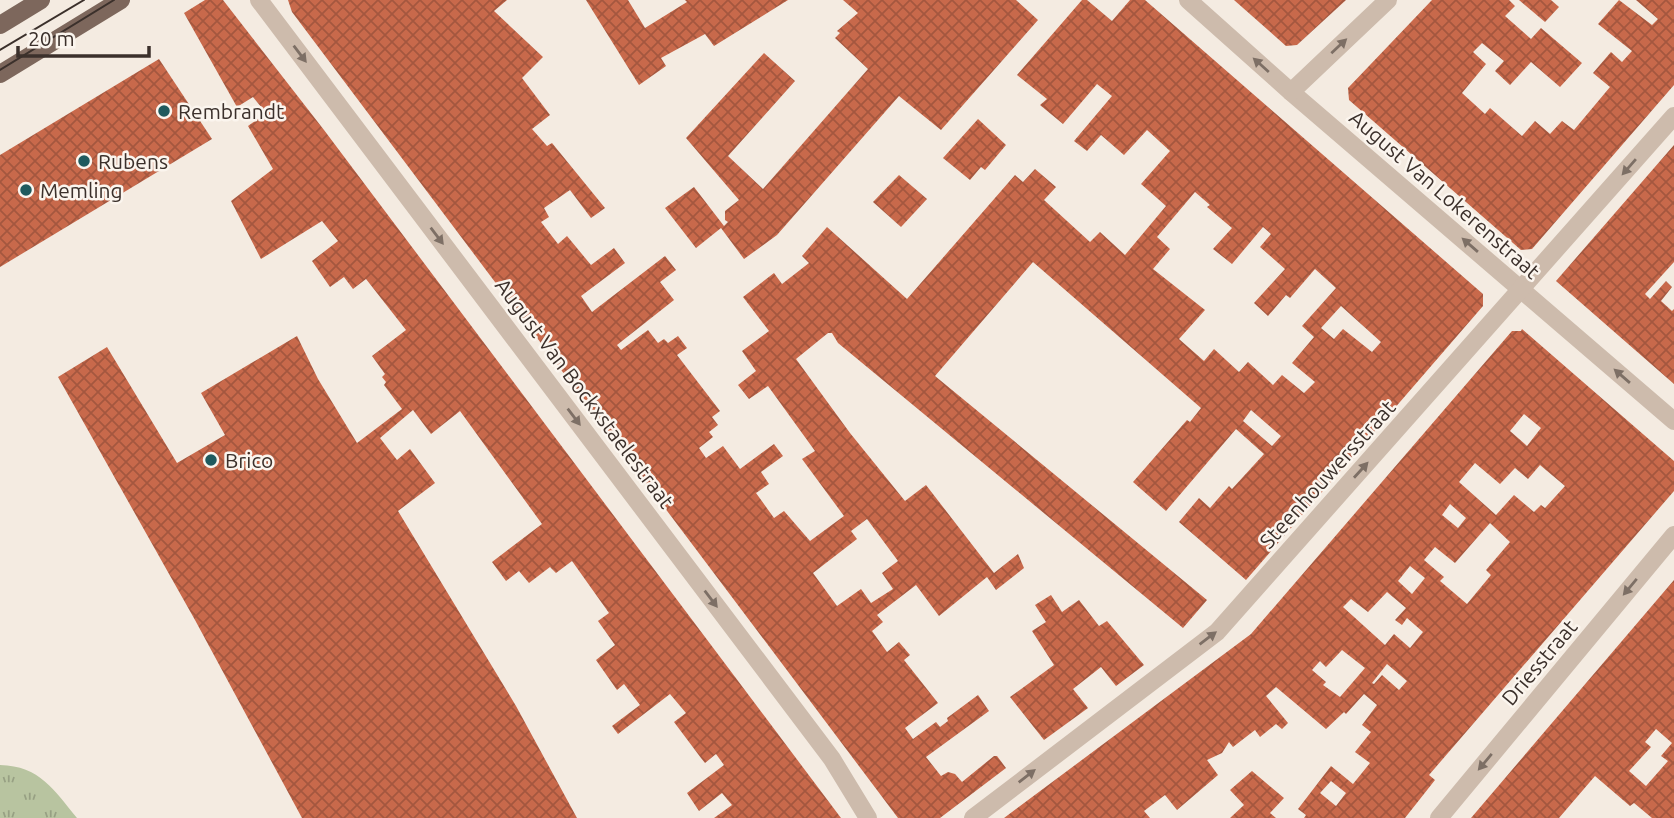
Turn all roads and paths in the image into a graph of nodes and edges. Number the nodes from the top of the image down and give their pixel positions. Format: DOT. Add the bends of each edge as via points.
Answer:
graph roads {
  1 [pos="41,0"];
  2 [pos="121,0"];
  3 [pos="258,0"];
  4 [pos="1188,0"];
  5 [pos="1388,0"];
  6 [pos="0,25"];
  7 [pos="0,74"];
  8 [pos="1291,92"];
  9 [pos="1674,116"];
  10 [pos="1522,290"];
  11 [pos="1674,421"];
  12 [pos="1674,535"];
  13 [pos="868,818"];
  14 [pos="973,818"];
  15 [pos="1439,818"];
  1 -- 6 [label="main road"];
  2 -- 7 [label="main road"];
  3 -- 13 [label="street, August Van Bockxstaelestraat, one-way" via="832,759"];
  8 -- 4 [label="street, August Van Lokerenstraat, one-way"];
  8 -- 5 [label="street, one-way"];
  10 -- 8 [label="street, August Van Lokerenstraat, one-way"];
  9 -- 10 [label="street, Steenhouwersstraat, one-way"];
  11 -- 10 [label="street, August Van Lokerenstraat, one-way"];
  14 -- 10 [label="street, Steenhouwersstraat, one-way" via="1217,632"];
  12 -- 15 [label="street, Driesstraat, one-way"];
}
